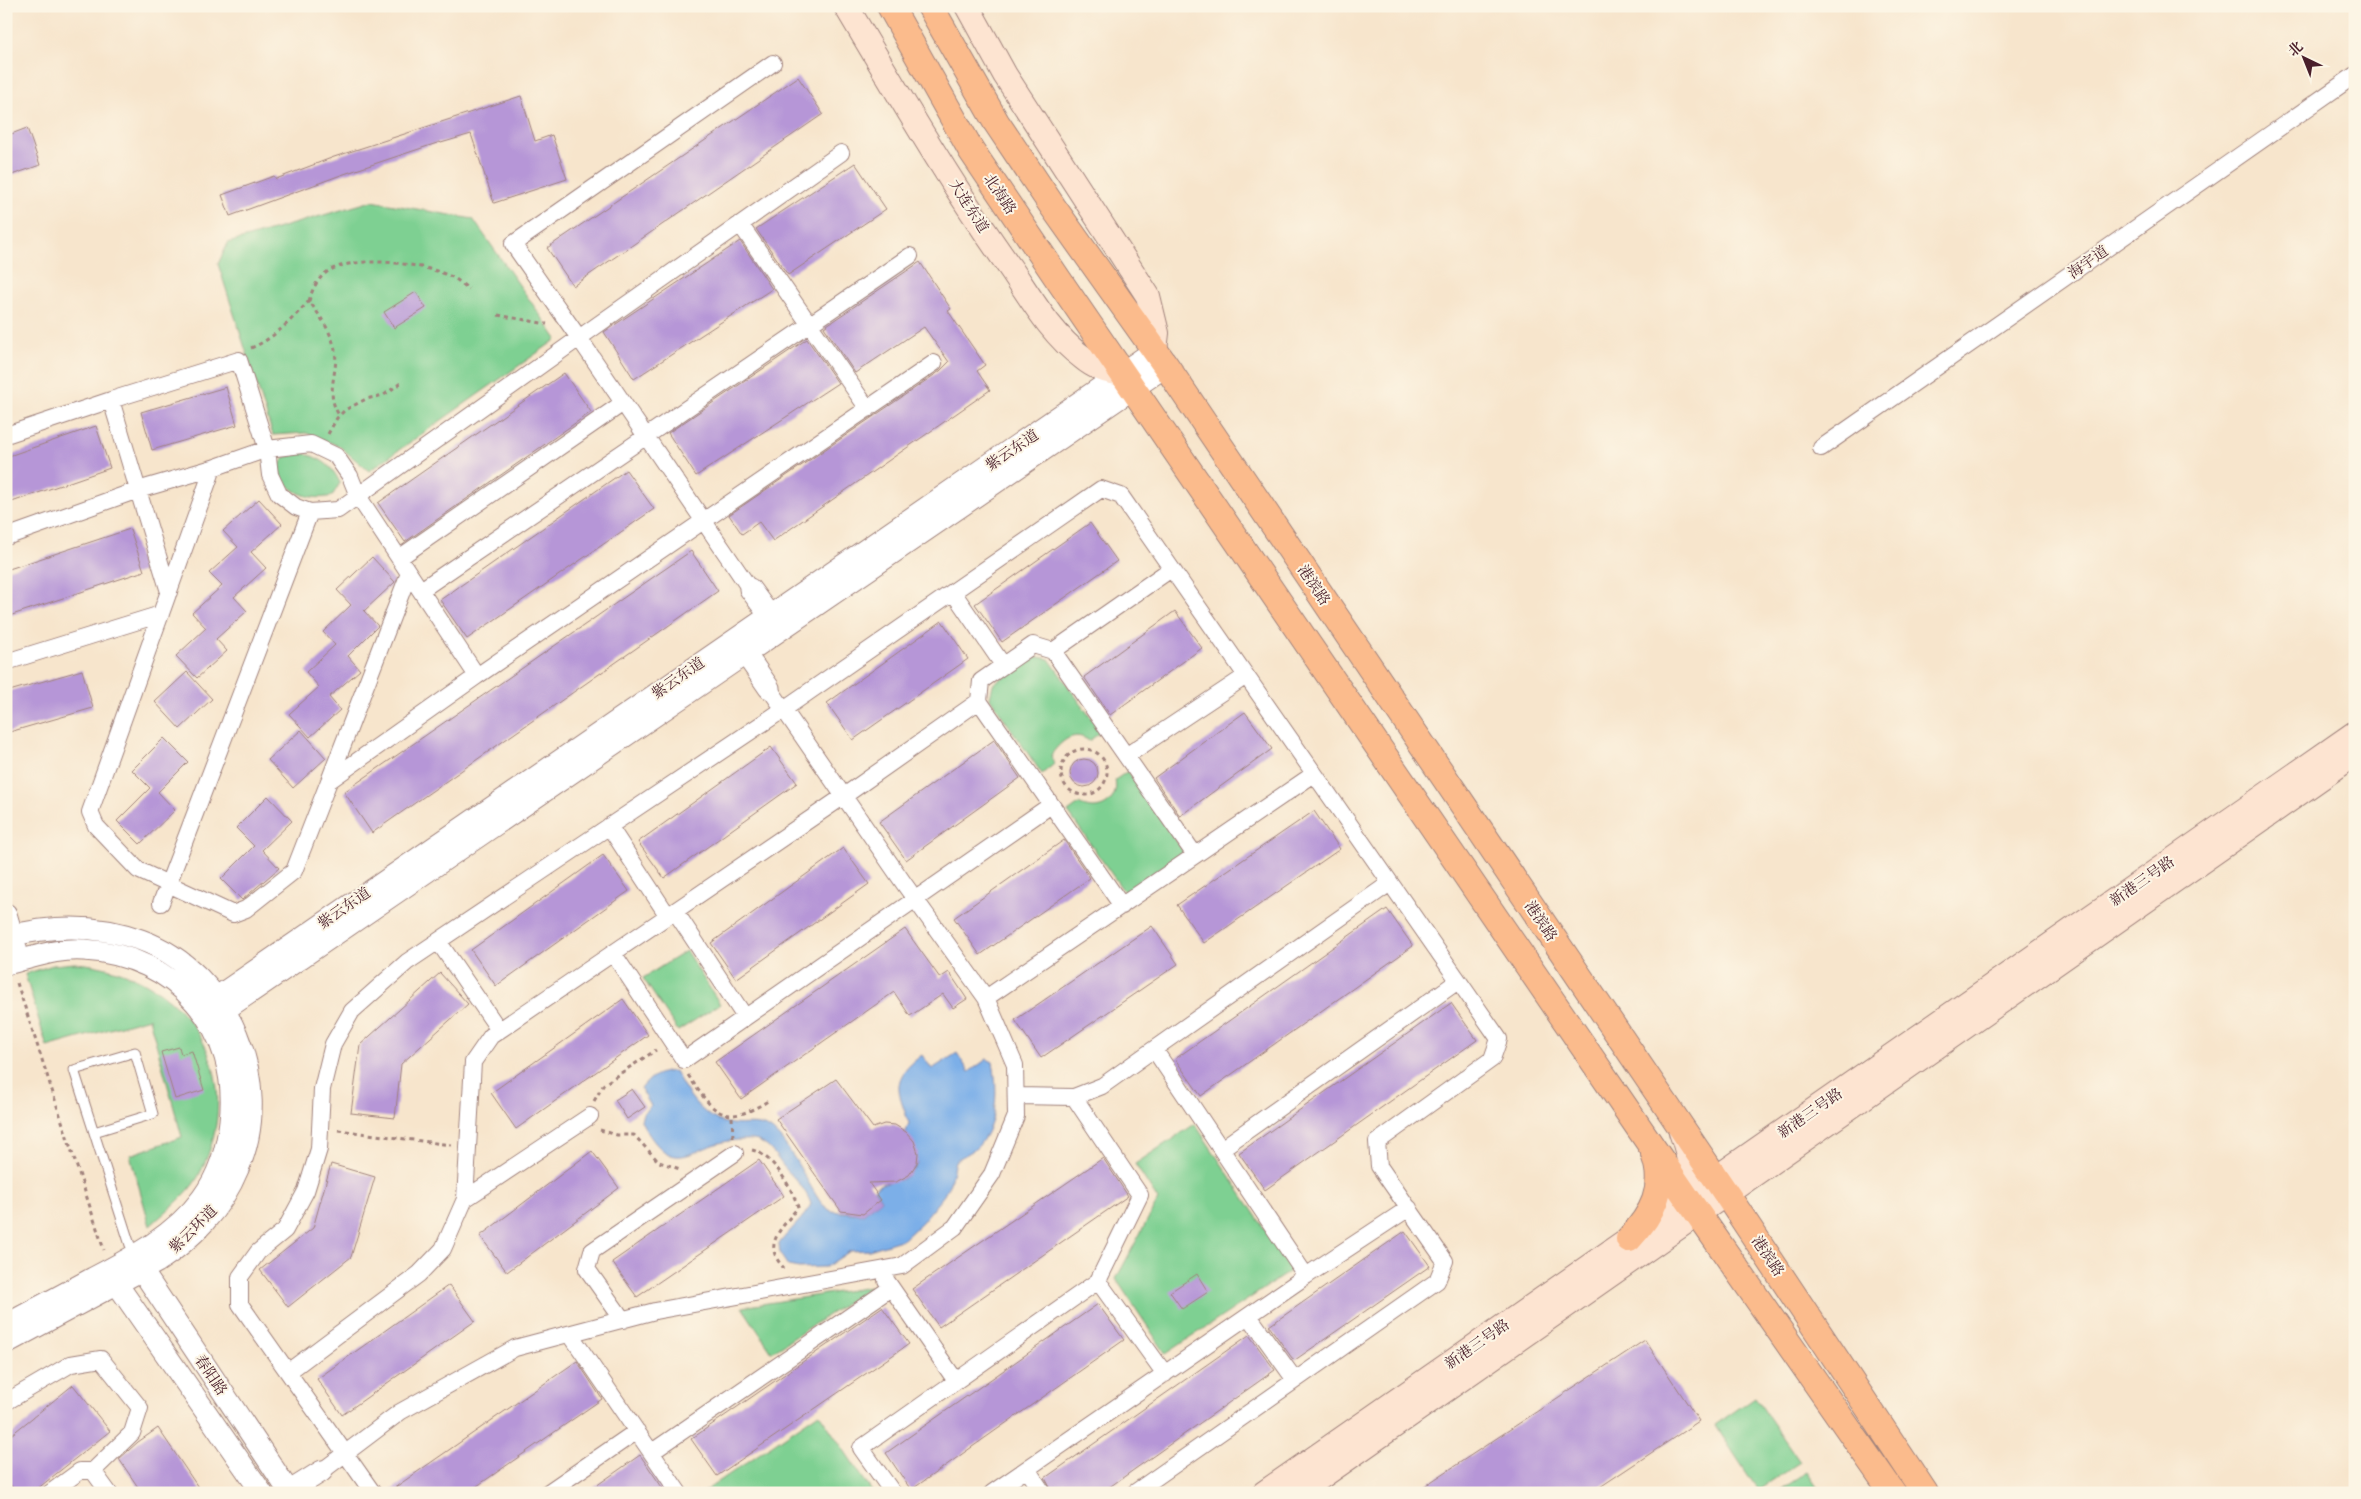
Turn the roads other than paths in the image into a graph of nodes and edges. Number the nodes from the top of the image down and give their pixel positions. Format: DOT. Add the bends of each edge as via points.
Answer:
graph roads {
  1 [pos="846,6"];
  2 [pos="890,6"];
  3 [pos="930,6"];
  4 [pos="967,6"];
  5 [pos="773,63"];
  6 [pos="2355,76"];
  7 [pos="2355,85"];
  8 [pos="842,153"];
  9 [pos="740,224"];
  10 [pos="910,256"];
  11 [pos="810,324"];
  12 [pos="578,338"];
  13 [pos="1161,358"];
  14 [pos="934,363"];
  15 [pos="1129,381"];
  16 [pos="110,400"];
  17 [pos="623,403"];
  18 [pos="868,409"];
  19 [pos="6,435"];
  20 [pos="645,436"];
  21 [pos="267,449"];
  22 [pos="213,468"];
  23 [pos="138,490"];
  24 [pos="358,496"];
  25 [pos="310,512"];
  26 [pos="704,522"];
  27 [pos="6,537"];
  28 [pos="399,558"];
  29 [pos="1172,569"];
  30 [pos="409,573"];
  31 [pos="750,589"];
  32 [pos="420,590"];
  33 [pos="169,592"];
  34 [pos="952,592"];
  35 [pos="161,614"];
  36 [pos="775,624"];
  37 [pos="740,647"];
  38 [pos="1053,651"];
  39 [pos="6,662"];
  40 [pos="1003,665"];
  41 [pos="477,676"];
  42 [pos="1246,676"];
  43 [pos="769,688"];
  44 [pos="979,702"];
  45 [pos="784,709"];
  46 [pos="2355,733"];
  47 [pos="2355,754"];
  48 [pos="1126,756"];
  49 [pos="1314,774"];
  50 [pos="329,781"];
  51 [pos="844,796"];
  52 [pos="1051,805"];
  53 [pos="609,826"];
  54 [pos="1195,855"];
  55 [pos="170,883"];
  56 [pos="1390,883"];
  57 [pos="915,899"];
  58 [pos="161,903"];
  59 [pos="1122,906"];
  60 [pos="672,913"];
  61 [pos="6,914"];
  62 [pos="9,936"];
  63 [pos="438,942"];
  64 [pos="613,953"];
  65 [pos="12,962"];
  66 [pos="259,977"];
  67 [pos="1458,981"];
  68 [pos="986,998"];
  69 [pos="216,1009"];
  70 [pos="745,1017"];
  71 [pos="499,1030"];
  72 [pos="233,1049"];
  73 [pos="1154,1049"];
  74 [pos="1016,1096"];
  75 [pos="1074,1096"];
  76 [pos="590,1116"];
  77 [pos="1678,1123"];
  78 [pos="94,1132"];
  79 [pos="1651,1144"];
  80 [pos="1221,1149"];
  81 [pos="735,1153"];
  82 [pos="1721,1187"];
  83 [pos="465,1199"];
  84 [pos="1693,1206"];
  85 [pos="1409,1208"];
  86 [pos="1634,1247"];
  87 [pos="138,1253"];
  88 [pos="879,1270"];
  89 [pos="1306,1276"];
  90 [pos="113,1277"];
  91 [pos="1098,1281"];
  92 [pos="891,1288"];
  93 [pos="1249,1316"];
  94 [pos="623,1320"];
  95 [pos="6,1325"];
  96 [pos="570,1334"];
  97 [pos="6,1343"];
  98 [pos="288,1372"];
  99 [pos="1165,1374"];
  100 [pos="1295,1380"];
  101 [pos="956,1381"];
  102 [pos="6,1402"];
  103 [pos="637,1431"];
  104 [pos="652,1452"];
  105 [pos="346,1453"];
  106 [pos="1027,1469"];
  107 [pos="322,1471"];
  108 [pos="92,1472"];
  109 [pos="289,1492"];
  110 [pos="50,1493"];
  111 [pos="109,1493"];
  112 [pos="262,1493"];
  113 [pos="373,1493"];
  114 [pos="547,1493"];
  115 [pos="679,1493"];
  116 [pos="893,1493"];
  117 [pos="992,1493"];
  118 [pos="1043,1493"];
  119 [pos="1134,1493"];
  120 [pos="1264,1493"];
  121 [pos="1298,1493"];
  122 [pos="1893,1493"];
  123 [pos="1925,1493"];
  1 -- 15 [label="main road, 大连东道" via="985,233 1032,300 1057,333 1081,357 1097,368"];
  2 -- 15 [label="main road, 北海路" via="971,150"];
  3 -- 13 [label="main road" via="996,122"];
  4 -- 13 [label="main road" via="1005,75 1148,296"];
  5 -- 12 [label="street" via="514,244"];
  6 -- 7 [label="street, 海宇道" via="1823,451"];
  8 -- 9 [label="street"];
  9 -- 11 [label="street"];
  9 -- 12 [label="street"];
  10 -- 11 [label="street"];
  11 -- 18 [label="street"];
  11 -- 20 [label="street"];
  12 -- 17 [label="street"];
  12 -- 24 [label="street"];
  13 -- 15 [label="street, 紫云东道"];
  13 -- 77 [label="main road, 港滨路"];
  14 -- 18 [label="street"];
  15 -- 36 [label="street, 紫云东道"];
  15 -- 79 [label="main road"];
  16 -- 19 [label="street"];
  16 -- 21 [label="street" via="239,360"];
  16 -- 23 [label="street"];
  17 -- 20 [label="street"];
  17 -- 28 [label="street"];
  18 -- 26 [label="street"];
  20 -- 26 [label="street"];
  20 -- 32 [label="street"];
  21 -- 22 [label="street"];
  21 -- 24 [label="street" via="311,444 336,456 350,476"];
  21 -- 25 [label="street" via="270,475 279,494 296,507"];
  22 -- 23 [label="street"];
  22 -- 33 [label="street"];
  23 -- 27 [label="street"];
  23 -- 33 [label="street"];
  24 -- 25 [label="street" via="338,510"];
  24 -- 28 [label="street"];
  25 -- 55 [label="street"];
  26 -- 31 [label="street"];
  26 -- 41 [label="street"];
  28 -- 30 [label="street"];
  29 -- 34 [label="street" via="1121,496 1101,489"];
  29 -- 38 [label="street"];
  29 -- 42 [label="street"];
  30 -- 32 [label="street"];
  30 -- 50 [label="street"];
  31 -- 36 [label="street"];
  32 -- 41 [label="street"];
  33 -- 35 [label="street"];
  34 -- 40 [label="street"];
  34 -- 45 [label="street"];
  35 -- 39 [label="street"];
  35 -- 55 [label="street" via="90,812 96,826 138,870"];
  36 -- 37 [label="street, 紫云东道"];
  37 -- 43 [label="street"];
  37 -- 66 [label="street, 紫云东道"];
  38 -- 40 [label="street" via="1032,645"];
  38 -- 48 [label="street"];
  40 -- 44 [label="street" via="981,681"];
  41 -- 50 [label="street"];
  42 -- 48 [label="street"];
  42 -- 49 [label="street"];
  43 -- 45 [label="street"];
  44 -- 51 [label="street"];
  44 -- 52 [label="street"];
  45 -- 51 [label="street"];
  45 -- 53 [label="street"];
  46 -- 82 [label="main road, 新港三号路"];
  47 -- 82 [label="main road, 新港三号路"];
  48 -- 54 [label="street"];
  49 -- 54 [label="street"];
  49 -- 56 [label="street"];
  50 -- 55 [label="street" via="294,871 246,909 233,914"];
  51 -- 57 [label="street"];
  51 -- 60 [label="street"];
  52 -- 57 [label="street"];
  52 -- 59 [label="street"];
  53 -- 60 [label="street"];
  53 -- 63 [label="street"];
  54 -- 59 [label="street"];
  55 -- 58 [label="street"];
  56 -- 67 [label="street"];
  56 -- 73 [label="street"];
  57 -- 68 [label="street"];
  57 -- 70 [label="street"];
  59 -- 68 [label="street"];
  60 -- 64 [label="street"];
  60 -- 70 [label="street"];
  61 -- 62 [label="street"];
  62 -- 65 [label="street"];
  62 -- 69 [label="street, 紫云环道" via="57,928 100,929 142,940 175,958 199,977"];
  63 -- 71 [label="street"];
  63 -- 98 [label="street" via="407,962 352,1011 332,1044 322,1089 319,1149 306,1191 286,1230 258,1252 240,1277 240,1304"];
  64 -- 70 [label="street" via="684,1060"];
  64 -- 71 [label="street"];
  65 -- 69 [label="street, 紫云环道" via="55,950 98,951 124,957 168,978"];
  66 -- 69 [label="street, 紫云东道"];
  66 -- 72 [label="street" via="243,1012"];
  67 -- 80 [label="street"];
  67 -- 85 [label="street" via="1499,1039 1492,1059 1377,1142 1379,1166"];
  68 -- 74 [label="street" via="1014,1065"];
  69 -- 72 [label="street, 紫云环道"];
  71 -- 83 [label="street" via="473,1062"];
  72 -- 87 [label="street, 紫云环道" via="229,1132 220,1166 191,1211"];
  72 -- 87 [label="street, 紫云环道" via="247,1066 250,1102 246,1145 239,1168 210,1215 172,1252"];
  73 -- 75 [label="street" via="1102,1086"];
  73 -- 80 [label="street"];
  74 -- 75 [label="street"];
  74 -- 88 [label="street" via="1016,1116 992,1174 955,1227 902,1266"];
  75 -- 91 [label="street" via="1140,1195"];
  76 -- 83 [label="street"];
  77 -- 82 [label="main road, 港滨路"];
  77 -- 84 [label="main road" via="1690,1164"];
  78 -- 78 [label="lane" via="154,1114 135,1052 74,1070"];
  78 -- 87 [label="lane"];
  79 -- 84 [label="main road"];
  79 -- 86 [label="main road" via="1658,1165 1658,1189"];
  80 -- 89 [label="street"];
  81 -- 94 [label="street" via="592,1250 587,1269"];
  82 -- 84 [label="main road, 新港三号路"];
  82 -- 123 [label="main road, 港滨路"];
  83 -- 98 [label="street" via="442,1249 419,1274"];
  84 -- 86 [label="main road, 新港三号路"];
  84 -- 122 [label="main road"];
  85 -- 89 [label="street"];
  85 -- 100 [label="street" via="1445,1261 1437,1281"];
  86 -- 120 [label="main road, 新港三号路"];
  86 -- 121 [label="main road, 新港三号路"];
  87 -- 90 [label="street, 紫云环道"];
  87 -- 109 [label="street, 春阳路"];
  88 -- 92 [label="street"];
  88 -- 94 [label="street" via="797,1283"];
  89 -- 93 [label="street"];
  90 -- 95 [label="street, 紫云环道"];
  90 -- 97 [label="street, 紫云环道"];
  90 -- 112 [label="street, 春阳路"];
  91 -- 99 [label="street"];
  91 -- 101 [label="street"];
  92 -- 101 [label="street"];
  92 -- 104 [label="street"];
  93 -- 99 [label="street"];
  93 -- 100 [label="street"];
  94 -- 96 [label="street"];
  96 -- 103 [label="street"];
  96 -- 105 [label="street" via="515,1348 400,1412"];
  98 -- 105 [label="street"];
  99 -- 106 [label="street"];
  100 -- 119 [label="street"];
  101 -- 116 [label="street" via="861,1448"];
  102 -- 108 [label="street" via="71,1364 101,1359 140,1408 132,1433"];
  103 -- 104 [label="street"];
  103 -- 114 [label="street"];
  104 -- 115 [label="street"];
  105 -- 107 [label="street"];
  105 -- 113 [label="street"];
  106 -- 117 [label="street"];
  106 -- 118 [label="street"];
  107 -- 109 [label="street"];
  108 -- 110 [label="street" via="80,1470"];
  108 -- 111 [label="street"];
}
